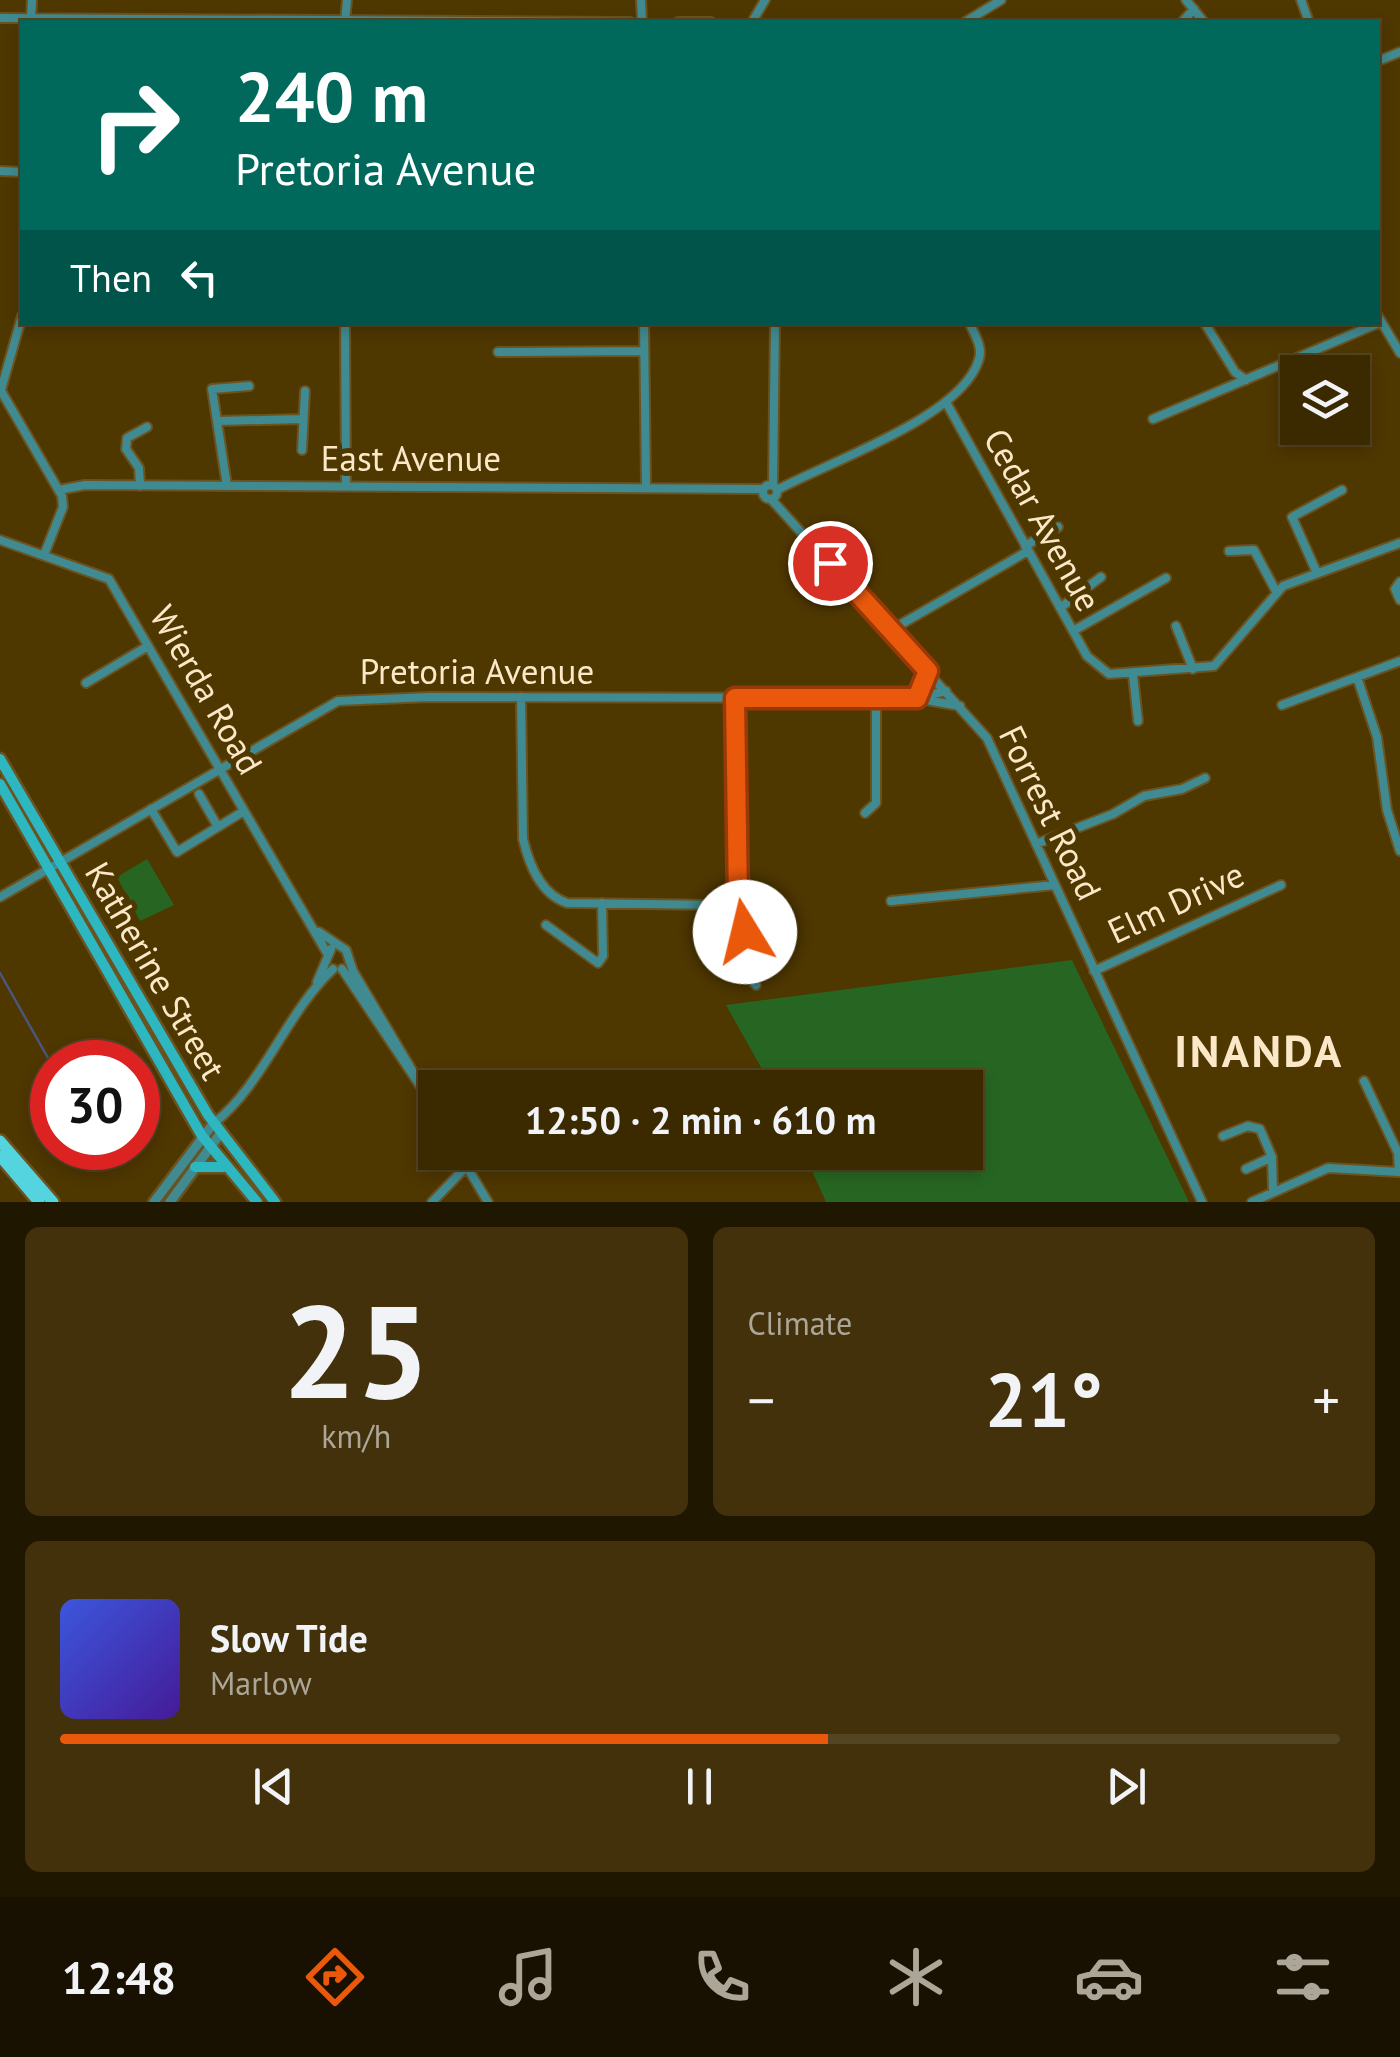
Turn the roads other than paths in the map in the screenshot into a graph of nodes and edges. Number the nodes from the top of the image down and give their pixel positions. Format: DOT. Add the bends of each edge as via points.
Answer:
graph roads {
  1 [pos="32,0"];
  2 [pos="1001,0"];
  3 [pos="1186,0"];
  4 [pos="1194,9"];
  5 [pos="0,18"];
  6 [pos="37,20"];
  7 [pos="968,20"];
  8 [pos="1184,20"];
  9 [pos="1202,20"];
  10 [pos="1380,321"];
  11 [pos="20,323"];
  12 [pos="345,325"];
  13 [pos="644,325"];
  14 [pos="775,325"];
  15 [pos="969,325"];
  16 [pos="1206,325"];
  17 [pos="1366,325"];
  18 [pos="644,350"];
  19 [pos="498,352"];
  20 [pos="1400,352"];
  21 [pos="1304,355"];
  22 [pos="1280,366"];
  23 [pos="1246,380"];
  24 [pos="249,386"];
  25 [pos="1,389"];
  26 [pos="306,391"];
  27 [pos="947,404"];
  28 [pos="301,419"];
  29 [pos="1153,419"];
  30 [pos="218,420"];
  31 [pos="146,427"];
  32 [pos="302,450"];
  33 [pos="346,485"];
  34 [pos="140,486"];
  35 [pos="227,486"];
  36 [pos="646,486"];
  37 [pos="775,487"];
  38 [pos="763,489"];
  39 [pos="59,490"];
  40 [pos="1342,490"];
  41 [pos="771,499"];
  42 [pos="1058,526"];
  43 [pos="0,540"];
  44 [pos="1400,543"];
  45 [pos="1026,549"];
  46 [pos="1229,550"];
  47 [pos="44,555"];
  48 [pos="1317,573"];
  49 [pos="1101,576"];
  50 [pos="1166,578"];
  51 [pos="1400,582"];
  52 [pos="1277,593"];
  53 [pos="1400,600"];
  54 [pos="1060,608"];
  55 [pos="1176,626"];
  56 [pos="891,630"];
  57 [pos="1072,631"];
  58 [pos="148,646"];
  59 [pos="1400,662"];
  60 [pos="1193,670"];
  61 [pos="928,671"];
  62 [pos="1133,674"];
  63 [pos="1357,677"];
  64 [pos="86,683"];
  65 [pos="946,691"];
  66 [pos="522,697"];
  67 [pos="735,698"];
  68 [pos="876,698"];
  69 [pos="917,698"];
  70 [pos="1282,705"];
  71 [pos="960,706"];
  72 [pos="1138,721"];
  73 [pos="0,759"];
  74 [pos="220,770"];
  75 [pos="0,774"];
  76 [pos="1205,778"];
  77 [pos="0,784"];
  78 [pos="199,794"];
  79 [pos="151,809"];
  80 [pos="244,811"];
  81 [pos="865,813"];
  82 [pos="218,826"];
  83 [pos="1036,844"];
  84 [pos="1400,851"];
  85 [pos="61,862"];
  86 [pos="48,870"];
  87 [pos="1055,885"];
  88 [pos="1281,885"];
  89 [pos="0,897"];
  90 [pos="738,900"];
  91 [pos="891,901"];
  92 [pos="602,903"];
  93 [pos="546,925"];
  94 [pos="315,928"];
  95 [pos="336,947"];
  96 [pos="327,956"];
  97 [pos="341,966"];
  98 [pos="1094,971"];
  99 [pos="756,985"];
  100 [pos="315,986"];
  101 [pos="418,1081"];
  102 [pos="1364,1081"];
  103 [pos="218,1125"];
  104 [pos="1223,1136"];
  105 [pos="0,1141"];
  106 [pos="206,1141"];
  107 [pos="0,1156"];
  108 [pos="1272,1157"];
  109 [pos="195,1167"];
  110 [pos="226,1167"];
  111 [pos="1246,1169"];
  112 [pos="463,1170"];
  113 [pos="468,1170"];
  114 [pos="1400,1172"];
  115 [pos="1273,1192"];
  116 [pos="39,1202"];
  117 [pos="53,1202"];
  118 [pos="154,1202"];
  119 [pos="170,1202"];
  120 [pos="257,1202"];
  121 [pos="275,1202"];
  122 [pos="432,1202"];
  123 [pos="488,1202"];
  124 [pos="1202,1202"];
  125 [pos="1252,1202"];
  1 -- 6 [label="street"];
  2 -- 7 [label="street"];
  3 -- 4 [label="street"];
  4 -- 8 [label="street"];
  4 -- 9 [label="street"];
  5 -- 6 [label="street"];
  10 -- 20 [label="street"];
  11 -- 25 [label="street"];
  12 -- 33 [label="street"];
  13 -- 18 [label="street"];
  14 -- 37 [label="street"];
  15 -- 27 [label="street" via="980,347 978,362"];
  16 -- 23 [label="street"];
  17 -- 21 [label="street"];
  18 -- 19 [label="street"];
  18 -- 36 [label="street"];
  22 -- 23 [label="street"];
  23 -- 29 [label="street"];
  24 -- 30 [label="street" via="212,388"];
  25 -- 39 [label="street"];
  26 -- 28 [label="street"];
  27 -- 37 [label="street"];
  27 -- 45 [label="street, Cedar Avenue"];
  28 -- 30 [label="street"];
  28 -- 32 [label="street"];
  30 -- 35 [label="street"];
  31 -- 34 [label="street" via="128,438 126,449"];
  33 -- 35 [label="street, East Avenue"];
  33 -- 36 [label="street, East Avenue"];
  34 -- 35 [label="street, East Avenue"];
  34 -- 39 [label="street, East Avenue"];
  36 -- 38 [label="street, East Avenue"];
  37 -- 38 [label="street"];
  37 -- 41 [label="street"];
  38 -- 41 [label="street, Forrest Road"];
  39 -- 47 [label="street" via="63,506"];
  40 -- 48 [label="street" via="1292,517"];
  41 -- 56 [label="street, Forrest Road"];
  42 -- 45 [label="street"];
  43 -- 47 [label="street, Wierda Road"];
  44 -- 48 [label="street"];
  45 -- 54 [label="street, Cedar Avenue"];
  45 -- 56 [label="street"];
  46 -- 52 [label="street" via="1254,550"];
  47 -- 58 [label="street, Wierda Road" via="106,576"];
  48 -- 52 [label="street"];
  49 -- 54 [label="street"];
  50 -- 57 [label="street"];
  51 -- 53 [label="street"];
  52 -- 60 [label="street" via="1223,660"];
  54 -- 57 [label="street, Cedar Avenue"];
  55 -- 60 [label="street"];
  56 -- 61 [label="street, Forrest Road"];
  57 -- 62 [label="street, Cedar Avenue" via="1092,663 1109,674"];
  58 -- 64 [label="street"];
  58 -- 74 [label="street, Wierda Road"];
  59 -- 63 [label="street"];
  60 -- 62 [label="street"];
  61 -- 65 [label="street, Forrest Road"];
  61 -- 69 [label="street"];
  62 -- 72 [label="street"];
  63 -- 70 [label="street"];
  63 -- 84 [label="street"];
  65 -- 69 [label="street, Pretoria Avenue"];
  65 -- 71 [label="street, Forrest Road"];
  66 -- 67 [label="street, Pretoria Avenue"];
  66 -- 74 [label="street, Pretoria Avenue" via="338,701"];
  66 -- 92 [label="street" via="521,826 529,860 558,900"];
  67 -- 68 [label="street, Pretoria Avenue"];
  67 -- 90 [label="street"];
  68 -- 69 [label="street, Pretoria Avenue"];
  68 -- 81 [label="street" via="876,803"];
  69 -- 71 [label="street"];
  71 -- 83 [label="street, Forrest Road" via="987,738"];
  73 -- 85 [label="main road, Katherine Street"];
  74 -- 79 [label="street, Pretoria Avenue"];
  74 -- 80 [label="street, Wierda Road"];
  75 -- 86 [label="main road"];
  76 -- 83 [label="street" via="1144,796"];
  77 -- 86 [label="main road, Katherine Street"];
  78 -- 82 [label="street"];
  79 -- 82 [label="street" via="177,852"];
  79 -- 85 [label="street, Pretoria Avenue"];
  80 -- 82 [label="street"];
  80 -- 94 [label="street, Wierda Road"];
  83 -- 87 [label="street, Forrest Road"];
  85 -- 86 [label="street, Pretoria Avenue"];
  85 -- 103 [label="main road, Katherine Street"];
  85 -- 106 [label="main road" via="58,874"];
  86 -- 89 [label="street, Pretoria Avenue"];
  86 -- 106 [label="main road, Katherine Street"];
  87 -- 91 [label="street"];
  87 -- 98 [label="street, Forrest Road"];
  88 -- 98 [label="street, Elm Drive"];
  90 -- 92 [label="street"];
  90 -- 99 [label="street" via="744,909 745,974"];
  92 -- 93 [label="street" via="601,962"];
  94 -- 95 [label="street, Wierda Road"];
  94 -- 96 [label="street, Wierda Road"];
  95 -- 96 [label="street"];
  95 -- 97 [label="street, Wierda Road" via="346,950"];
  96 -- 97 [label="street, Wierda Road"];
  96 -- 100 [label="street"];
  97 -- 100 [label="street"];
  97 -- 101 [label="street"];
  98 -- 124 [label="street, Forrest Road"];
  100 -- 103 [label="street"];
  102 -- 114 [label="street" via="1398,1153"];
  103 -- 106 [label="street"];
  103 -- 121 [label="main road, Katherine Street"];
  104 -- 108 [label="street" via="1256,1127"];
  105 -- 117 [label="main road"];
  106 -- 109 [label="street"];
  106 -- 110 [label="main road, Katherine Street"];
  106 -- 118 [label="street"];
  107 -- 116 [label="main road"];
  108 -- 111 [label="street"];
  108 -- 115 [label="street"];
  109 -- 110 [label="main road"];
  109 -- 119 [label="street"];
  110 -- 120 [label="main road, Katherine Street"];
  112 -- 122 [label="street"];
  113 -- 123 [label="street"];
  114 -- 115 [label="street" via="1328,1168"];
  115 -- 125 [label="street"];
}
